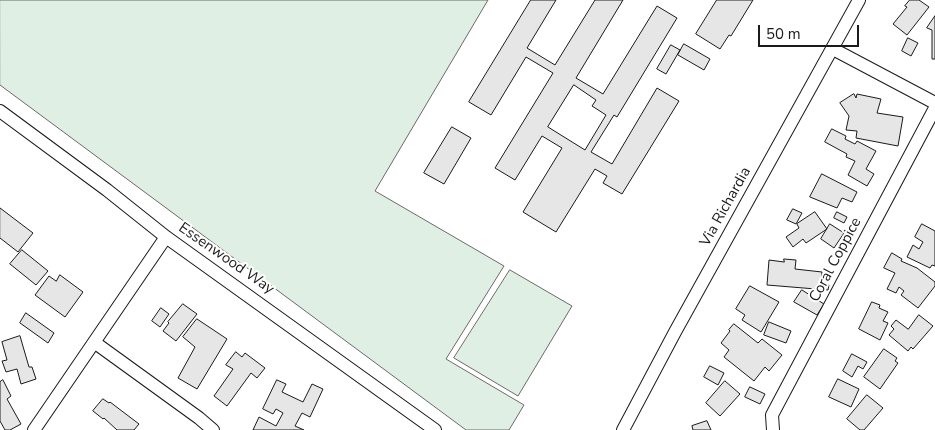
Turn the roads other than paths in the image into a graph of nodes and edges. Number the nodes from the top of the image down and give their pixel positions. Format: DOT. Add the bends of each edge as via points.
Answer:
graph roads {
  1 [pos="859,0"];
  2 [pos="833,49"];
  3 [pos="935,103"];
  4 [pos="935,108"];
  5 [pos="0,111"];
  6 [pos="166,237"];
  7 [pos="94,342"];
  8 [pos="34,430"];
  9 [pos="213,430"];
  10 [pos="435,430"];
  11 [pos="623,430"];
  12 [pos="773,430"];
  1 -- 2 [label="street, Via Richardia"];
  2 -- 3 [label="street"];
  2 -- 11 [label="street, Via Richardia"];
  4 -- 12 [label="street, Coral Coppice" via="772,415"];
  5 -- 6 [label="street, Essenwood Way"];
  6 -- 7 [label="street"];
  6 -- 10 [label="street, Essenwood Way"];
  7 -- 8 [label="street"];
  7 -- 9 [label="street"];
}
